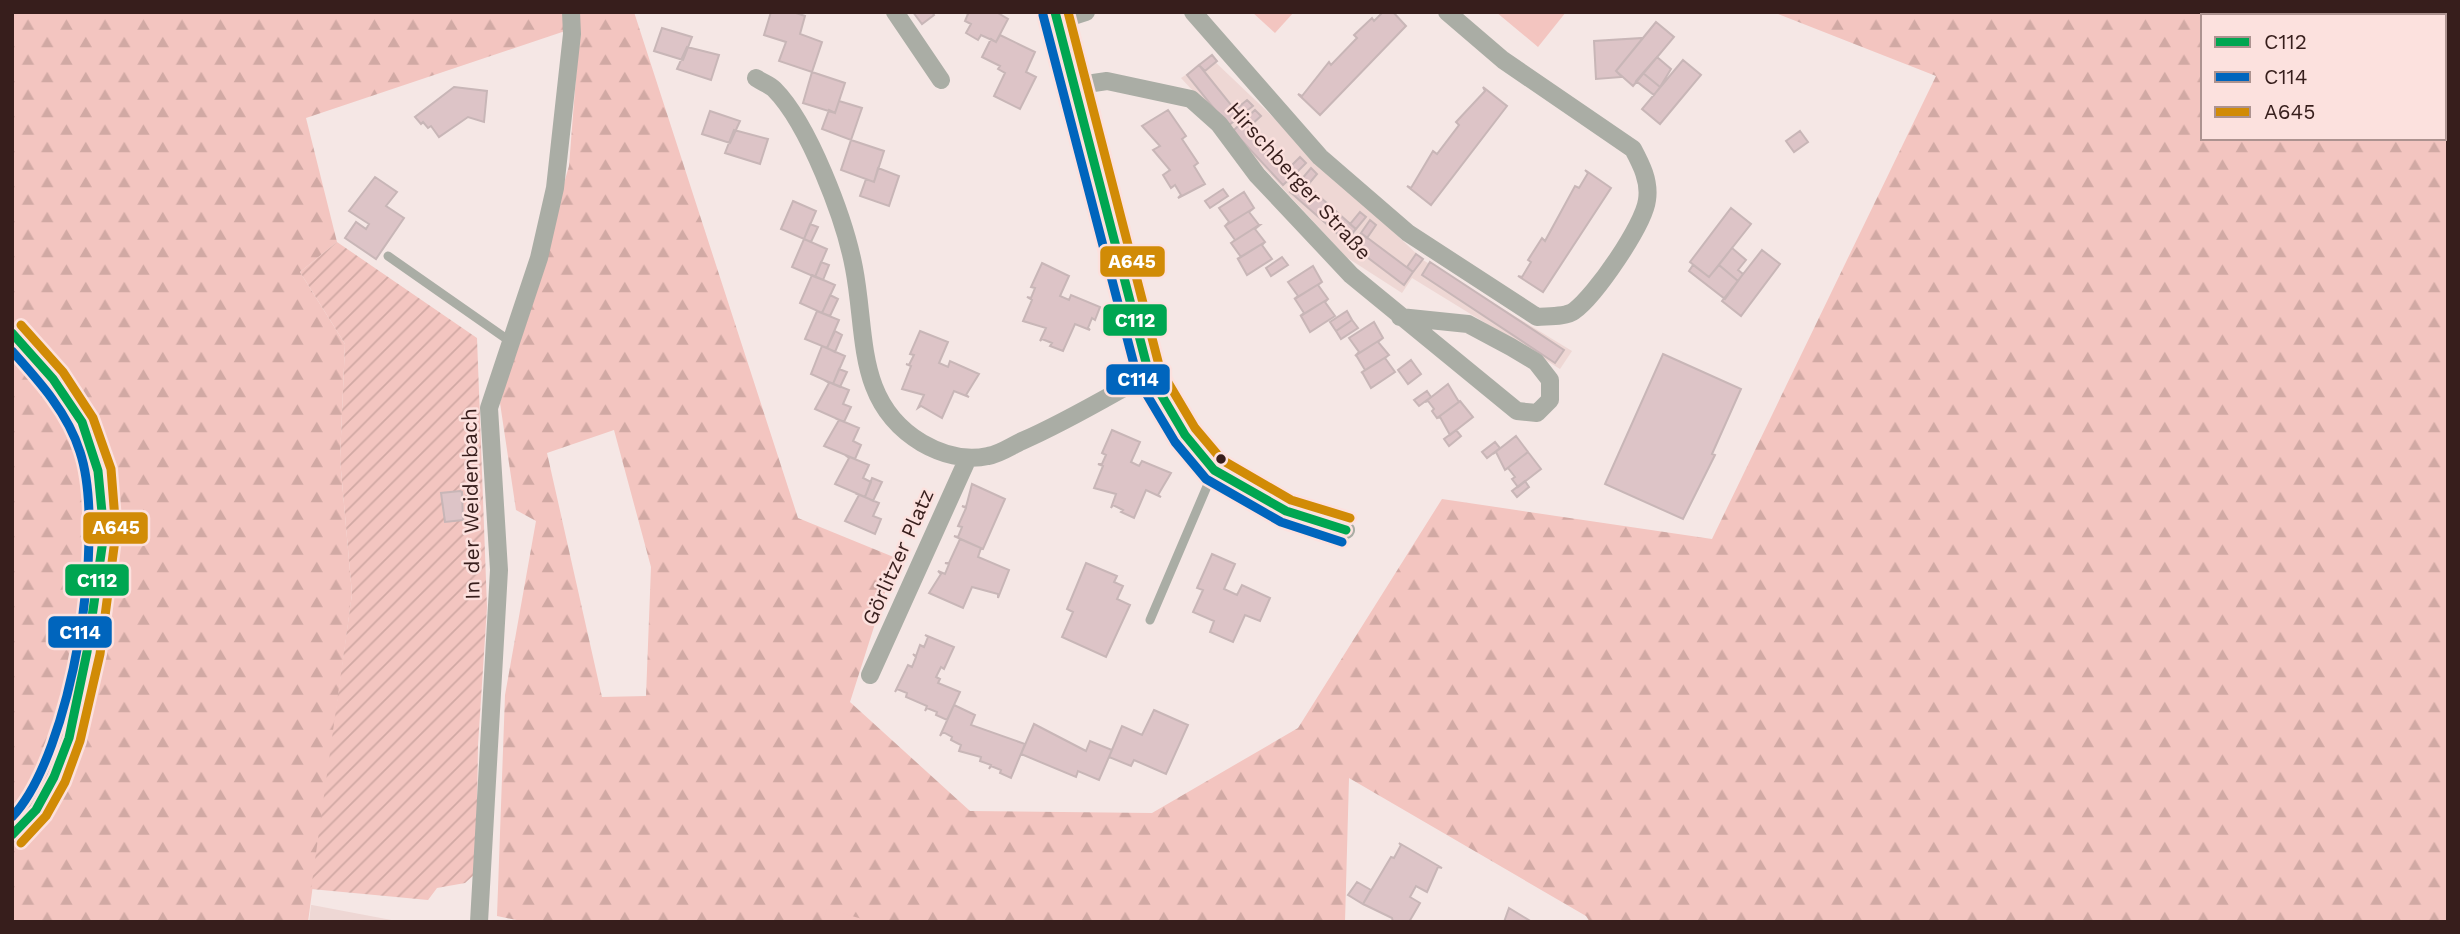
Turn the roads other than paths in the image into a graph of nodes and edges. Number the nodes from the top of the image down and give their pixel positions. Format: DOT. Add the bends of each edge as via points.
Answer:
graph roads {
  1 [pos="571,12"];
  2 [pos="895,12"];
  3 [pos="1086,12"];
  4 [pos="1193,12"];
  5 [pos="1447,12"];
  6 [pos="1056,17"];
  7 [pos="756,78"];
  8 [pos="941,79"];
  9 [pos="1073,86"];
  10 [pos="388,256"];
  11 [pos="1400,317"];
  12 [pos="12,333"];
  13 [pos="511,342"];
  14 [pos="1149,374"];
  15 [pos="968,458"];
  16 [pos="1214,470"];
  17 [pos="1346,530"];
  18 [pos="1150,620"];
  19 [pos="870,675"];
  20 [pos="12,835"];
  21 [pos="479,922"];
  1 -- 13 [label="street, In der Weidenbach" via="555,188 539,258"];
  2 -- 8 [label="street"];
  3 -- 6 [label="street"];
  4 -- 5 [label="street" via="1320,158 1408,233 1537,317 1572,312 1601,283 1639,222 1647,199 1645,170 1633,149 1503,60"];
  6 -- 9 [label="street"];
  7 -- 15 [label="street" via="774,88 826,180 854,266 869,374 882,407 903,431 936,451"];
  9 -- 11 [label="street, Hirschberger Straße" via="1107,81 1191,99 1219,124 1257,175 1351,275"];
  9 -- 14 [label="street"];
  10 -- 13 [label="lane"];
  11 -- 11 [label="street, Hirschberger Straße" via="1517,411 1537,413 1550,400 1550,380 1536,362 1511,346 1468,324"];
  12 -- 20 [label="street" via="68,397 87,430 99,466 104,522 70,739 58,775 40,805"];
  13 -- 21 [label="street, In der Weidenbach" via="489,408 499,570"];
  14 -- 15 [label="street" via="1037,434 989,456"];
  14 -- 16 [label="street" via="1185,435"];
  15 -- 19 [label="street, Görlitzer Platz"];
  16 -- 17 [label="street" via="1286,511"];
  16 -- 18 [label="lane"];
}
